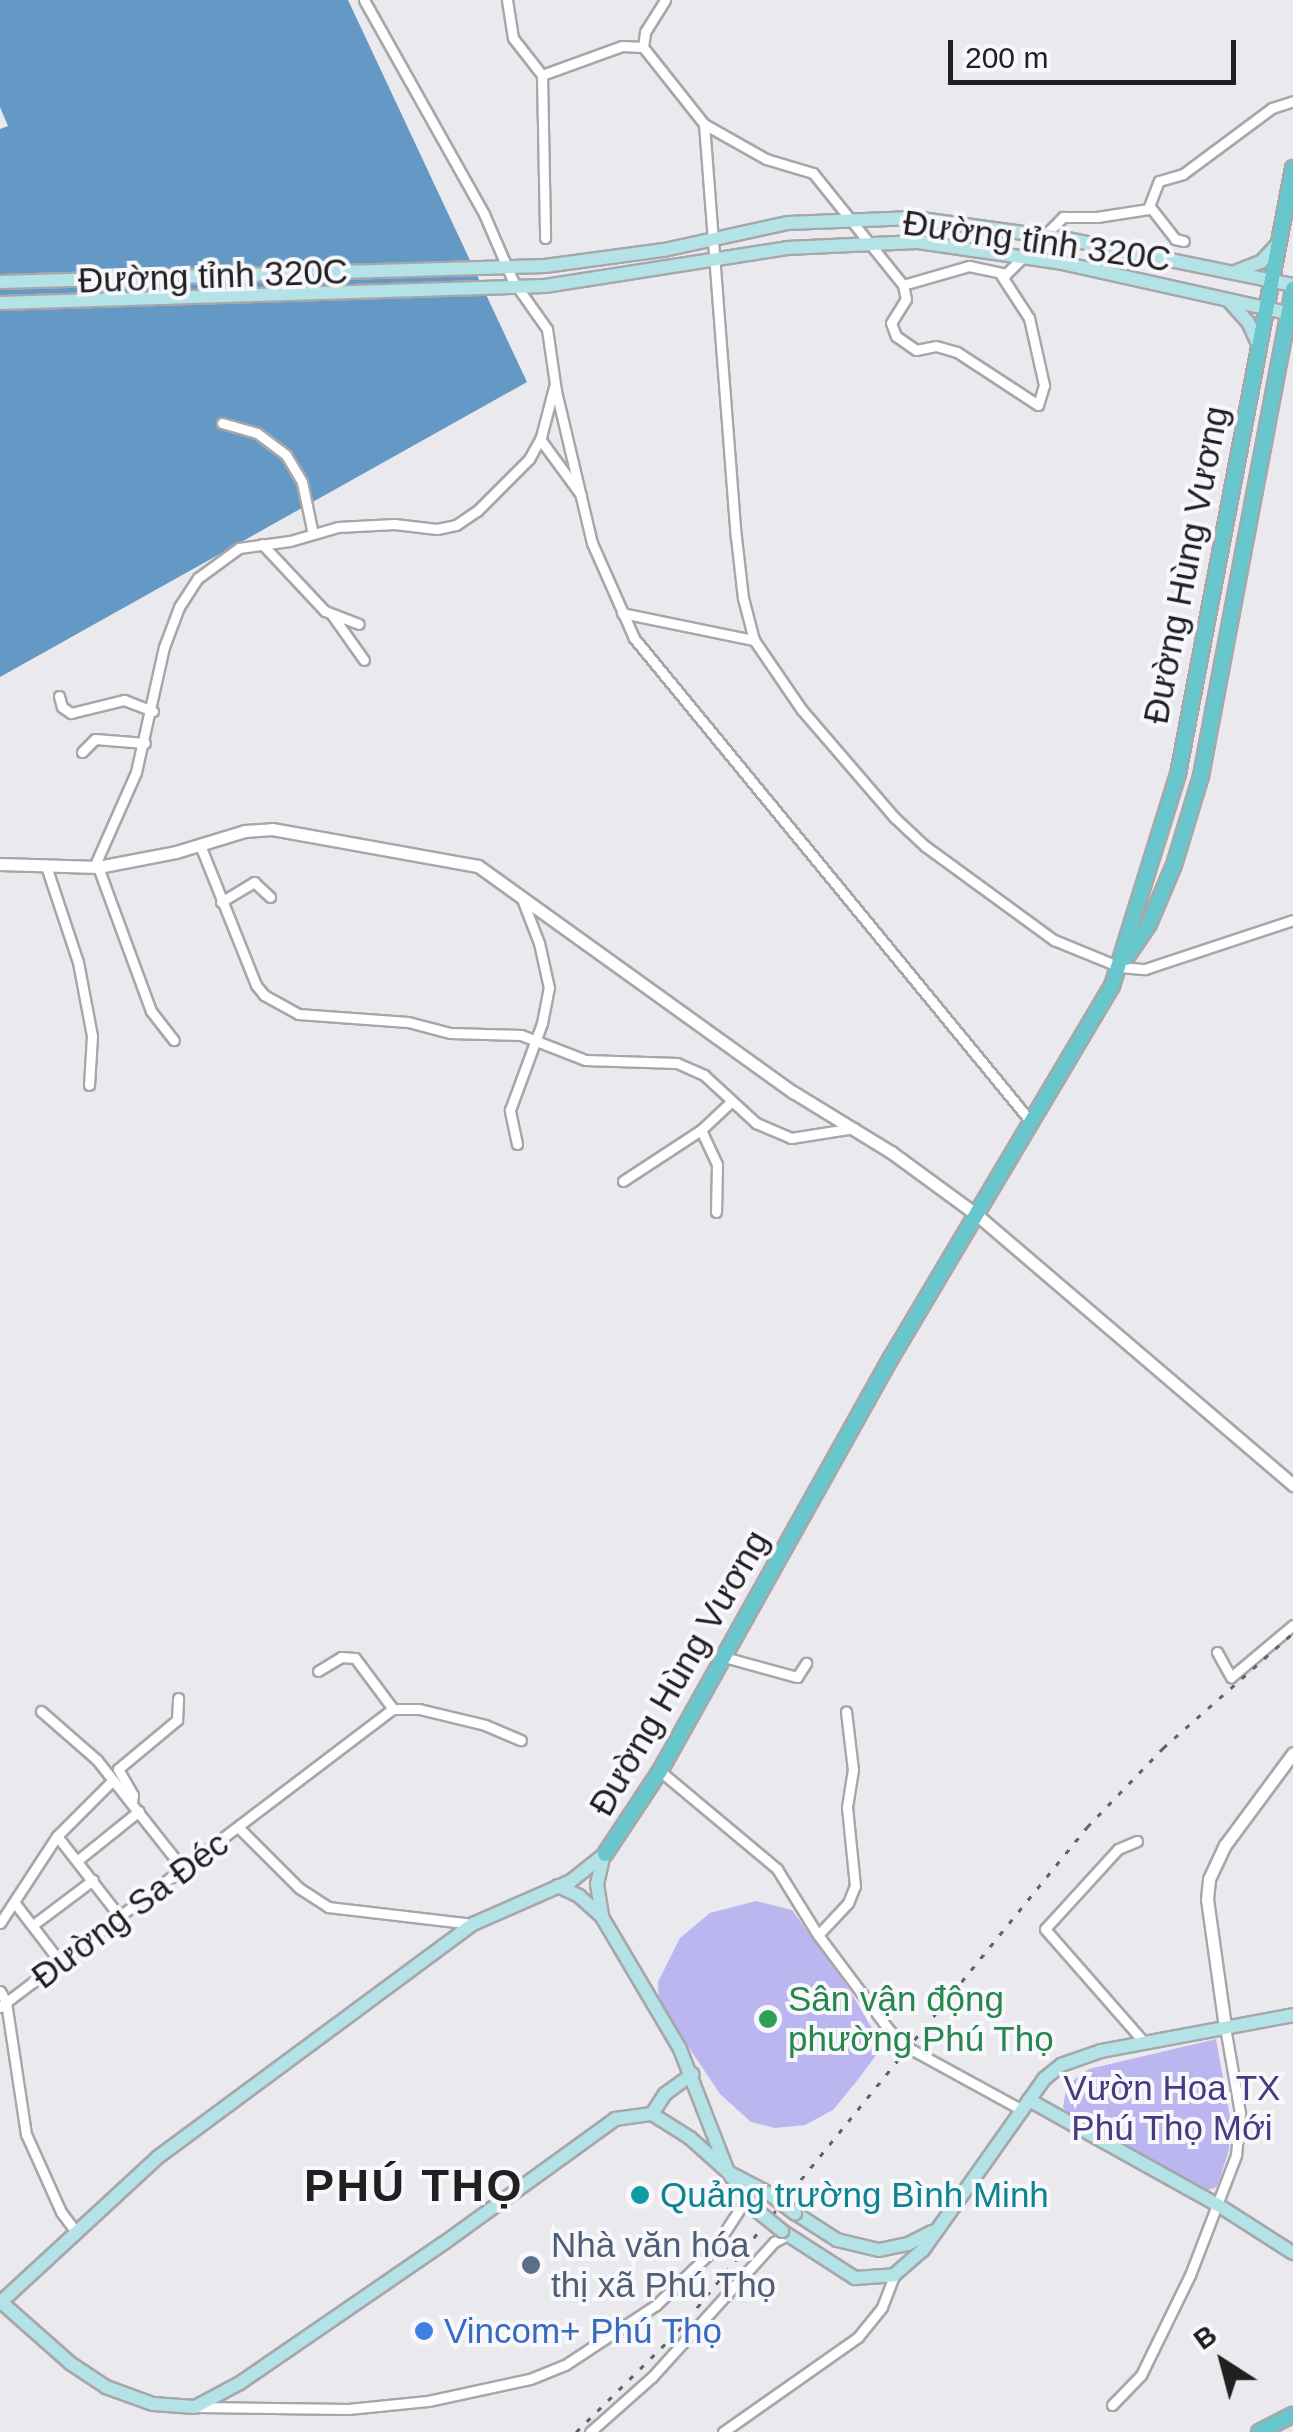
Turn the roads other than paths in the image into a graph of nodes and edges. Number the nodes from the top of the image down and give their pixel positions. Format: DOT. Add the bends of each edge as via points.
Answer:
graph roads {
  1 [pos="364,0"];
  2 [pos="506,0"];
  3 [pos="665,0"];
  4 [pos="643,47"];
  5 [pos="542,76"];
  6 [pos="1293,101"];
  7 [pos="704,124"];
  8 [pos="1293,168"];
  9 [pos="1151,208"];
  10 [pos="850,220"];
  11 [pos="1044,236"];
  12 [pos="545,238"];
  13 [pos="711,240"];
  14 [pos="1184,241"];
  15 [pos="868,244"];
  16 [pos="1276,246"];
  17 [pos="1023,258"];
  18 [pos="715,262"];
  19 [pos="506,267"];
  20 [pos="1231,272"];
  21 [pos="1002,276"];
  22 [pos="1270,280"];
  23 [pos="0,282"];
  24 [pos="904,285"];
  25 [pos="517,287"];
  26 [pos="1293,287"];
  27 [pos="1226,299"];
  28 [pos="0,303"];
  29 [pos="1264,308"];
  30 [pos="1288,313"];
  31 [pos="1258,343"];
  32 [pos="554,385"];
  33 [pos="222,423"];
  34 [pos="540,439"];
  35 [pos="582,498"];
  36 [pos="312,534"];
  37 [pos="262,544"];
  38 [pos="622,613"];
  39 [pos="332,615"];
  40 [pos="359,624"];
  41 [pos="754,640"];
  42 [pos="364,660"];
  43 [pos="59,696"];
  44 [pos="153,711"];
  45 [pos="145,743"];
  46 [pos="82,752"];
  47 [pos="200,845"];
  48 [pos="0,864"];
  49 [pos="46,866"];
  50 [pos="96,867"];
  51 [pos="520,892"];
  52 [pos="270,897"];
  53 [pos="221,902"];
  54 [pos="1293,920"];
  55 [pos="1120,968"];
  56 [pos="174,1040"];
  57 [pos="536,1040"];
  58 [pos="88,1084"];
  59 [pos="732,1101"];
  60 [pos="1032,1123"];
  61 [pos="854,1128"];
  62 [pos="701,1130"];
  63 [pos="517,1144"];
  64 [pos="623,1181"];
  65 [pos="716,1212"];
  66 [pos="977,1214"];
  67 [pos="1293,1484"];
  68 [pos="1293,1625"];
  69 [pos="1217,1652"];
  70 [pos="724,1658"];
  71 [pos="806,1662"];
  72 [pos="318,1671"];
  73 [pos="178,1698"];
  74 [pos="393,1709"];
  75 [pos="40,1711"];
  76 [pos="846,1712"];
  77 [pos="520,1740"];
  78 [pos="1293,1753"];
  79 [pos="660,1770"];
  80 [pos="112,1780"];
  81 [pos="136,1806"];
  82 [pos="240,1829"];
  83 [pos="58,1836"];
  84 [pos="1137,1840"];
  85 [pos="604,1854"];
  86 [pos="78,1860"];
  87 [pos="184,1870"];
  88 [pos="93,1880"];
  89 [pos="558,1886"];
  90 [pos="14,1902"];
  91 [pos="120,1917"];
  92 [pos="602,1917"];
  93 [pos="0,1923"];
  94 [pos="473,1924"];
  95 [pos="33,1925"];
  96 [pos="818,1935"];
  97 [pos="60,1962"];
  98 [pos="0,1991"];
  99 [pos="3,2005"];
  100 [pos="1293,2015"];
  101 [pos="1225,2026"];
  102 [pos="1144,2042"];
  103 [pos="693,2074"];
  104 [pos="1026,2105"];
  105 [pos="652,2114"];
  106 [pos="728,2172"];
  107 [pos="750,2205"];
  108 [pos="1218,2205"];
  109 [pos="934,2231"];
  110 [pos="785,2233"];
  111 [pos="76,2234"];
  112 [pos="1293,2253"];
  113 [pos="894,2275"];
  114 [pos="0,2302"];
  115 [pos="1112,2405"];
  116 [pos="195,2407"];
  117 [pos="1293,2415"];
  118 [pos="590,2432"];
  119 [pos="722,2432"];
  120 [pos="1258,2432"];
  1 -- 19 [label="street" via="484,214"];
  2 -- 5 [label="street" via="512,38"];
  3 -- 4 [label="street"];
  4 -- 5 [label="street" via="622,46"];
  4 -- 7 [label="street"];
  5 -- 12 [label="street"];
  6 -- 9 [label="street" via="1272,108 1182,174 1162,179"];
  7 -- 10 [label="street" via="766,159 810,170"];
  7 -- 13 [label="street"];
  8 -- 16 [label="main road, Đường Hùng Vương"];
  9 -- 11 [label="street" via="1067,216"];
  9 -- 14 [label="street"];
  10 -- 11 [label="main road, Đường tỉnh 320C" via="914,218"];
  10 -- 13 [label="main road, Đường tỉnh 320C" via="788,223"];
  10 -- 15 [label="street"];
  11 -- 17 [label="street"];
  11 -- 20 [label="main road, Đường tỉnh 320C"];
  13 -- 18 [label="street"];
  13 -- 19 [label="main road, Đường tỉnh 320C" via="602,260"];
  15 -- 17 [label="main road, Đường tỉnh 320C" via="917,242"];
  15 -- 18 [label="main road, Đường tỉnh 320C" via="787,248"];
  15 -- 24 [label="street"];
  16 -- 20 [label="main road" via="1260,262"];
  16 -- 22 [label="main road, Đường Hùng Vương"];
  17 -- 21 [label="street"];
  17 -- 27 [label="main road, Đường tỉnh 320C"];
  18 -- 25 [label="main road, Đường tỉnh 320C"];
  18 -- 41 [label="street" via="736,537"];
  19 -- 23 [label="main road, Đường tỉnh 320C"];
  19 -- 25 [label="street"];
  20 -- 22 [label="main road, Đường tỉnh 320C"];
  21 -- 24 [label="street" via="969,266"];
  21 -- 24 [label="street" via="1029,318 1044,385 1038,406 957,352 916,350 896,336 891,324 906,299"];
  22 -- 26 [label="main road, Đường tỉnh 320C"];
  22 -- 29 [label="main road, Đường Hùng Vương"];
  25 -- 28 [label="main road, Đường tỉnh 320C"];
  25 -- 32 [label="street" via="547,329"];
  26 -- 30 [label="main road, Đường Hùng Vương"];
  27 -- 29 [label="main road, Đường tỉnh 320C"];
  27 -- 31 [label="main road"];
  29 -- 30 [label="main road, Đường tỉnh 320C"];
  29 -- 31 [label="main road, Đường Hùng Vương"];
  30 -- 55 [label="main road, Đường Hùng Vương" via="1201,776 1174,866 1149,924"];
  31 -- 55 [label="main road, Đường Hùng Vương" via="1178,774 1130,916"];
  32 -- 34 [label="street"];
  32 -- 35 [label="street"];
  33 -- 36 [label="street" via="257,434 286,455 302,482"];
  34 -- 35 [label="street"];
  34 -- 36 [label="street" via="529,459 456,525 338,527"];
  35 -- 38 [label="street"];
  36 -- 37 [label="street"];
  37 -- 39 [label="street"];
  37 -- 44 [label="street" via="231,553 185,594 164,646"];
  38 -- 41 [label="street"];
  38 -- 60 [label="street" via="643,651"];
  39 -- 40 [label="street"];
  39 -- 42 [label="street"];
  41 -- 55 [label="street" via="802,710 924,846 1054,940"];
  43 -- 44 [label="street" via="71,713 124,700"];
  44 -- 45 [label="street"];
  45 -- 46 [label="street" via="96,739"];
  45 -- 50 [label="street"];
  47 -- 50 [label="street"];
  47 -- 51 [label="street" via="257,830 340,839 464,862"];
  47 -- 53 [label="street"];
  48 -- 49 [label="street"];
  49 -- 50 [label="street"];
  49 -- 58 [label="street" via="82,980 94,1053"];
  50 -- 56 [label="street" via="151,1011"];
  51 -- 57 [label="street" via="546,968 548,1002"];
  51 -- 61 [label="street" via="793,1092"];
  52 -- 53 [label="street" via="254,882"];
  53 -- 57 [label="street" via="260,991 298,1014"];
  54 -- 55 [label="street" via="1145,970"];
  55 -- 60 [label="main road, Đường Hùng Vương"];
  57 -- 59 [label="street" via="586,1060 686,1066"];
  57 -- 63 [label="street" via="510,1110"];
  59 -- 61 [label="street" via="756,1123 791,1138"];
  59 -- 62 [label="street"];
  60 -- 66 [label="main road, Đường Hùng Vương"];
  61 -- 66 [label="street"];
  62 -- 64 [label="street"];
  62 -- 65 [label="street" via="716,1166"];
  66 -- 67 [label="street"];
  66 -- 70 [label="main road, Đường Hùng Vương"];
  68 -- 69 [label="street" via="1231,1677"];
  70 -- 71 [label="street" via="797,1677"];
  70 -- 79 [label="main road, Đường Hùng Vương"];
  72 -- 74 [label="street" via="341,1657 355,1658"];
  73 -- 81 [label="street" via="176,1720 118,1769"];
  74 -- 77 [label="street" via="485,1725"];
  74 -- 82 [label="street"];
  75 -- 80 [label="street"];
  76 -- 96 [label="street" via="855,1886"];
  78 -- 101 [label="street" via="1209,1878"];
  79 -- 85 [label="main road, Đường Hùng Vương"];
  79 -- 96 [label="street" via="777,1869"];
  80 -- 81 [label="street"];
  80 -- 83 [label="street"];
  81 -- 86 [label="street"];
  81 -- 87 [label="street"];
  82 -- 87 [label="street, Đường Sa Đéc"];
  82 -- 94 [label="street, Đường Sa Đéc" via="299,1888 328,1907"];
  83 -- 86 [label="street"];
  83 -- 90 [label="street"];
  84 -- 102 [label="street" via="1118,1848 1045,1930"];
  85 -- 89 [label="main road, Đường Hùng Vương"];
  85 -- 92 [label="main road" via="597,1884"];
  86 -- 88 [label="street"];
  87 -- 91 [label="street, Đường Sa Đéc"];
  88 -- 91 [label="street"];
  88 -- 95 [label="street"];
  89 -- 92 [label="main road"];
  89 -- 94 [label="main road, Đường Hùng Vương"];
  90 -- 93 [label="street"];
  90 -- 95 [label="street"];
  91 -- 97 [label="street, Đường Sa Đéc"];
  92 -- 103 [label="main road"];
  94 -- 111 [label="main road, Đường Hùng Vương" via="158,2157"];
  95 -- 97 [label="street"];
  96 -- 104 [label="street" via="907,2047"];
  97 -- 99 [label="street, Đường Sa Đéc"];
  98 -- 99 [label="street"];
  99 -- 111 [label="street" via="26,2134"];
  100 -- 101 [label="main road"];
  101 -- 102 [label="main road"];
  101 -- 108 [label="street" via="1239,2129"];
  102 -- 104 [label="main road" via="1071,2059 1051,2072"];
  103 -- 105 [label="main road" via="665,2094"];
  103 -- 106 [label="main road"];
  104 -- 108 [label="main road"];
  104 -- 109 [label="main road"];
  105 -- 106 [label="main road"];
  105 -- 116 [label="main road" via="630,2114 590,2134 240,2384"];
  106 -- 107 [label="main road"];
  106 -- 109 [label="main road, bridge" via="837,2240 879,2250"];
  107 -- 110 [label="main road, bridge"];
  107 -- 116 [label="street" via="656,2304 577,2358 530,2379 428,2401 348,2409"];
  108 -- 112 [label="main road"];
  108 -- 115 [label="street" via="1141,2375"];
  109 -- 113 [label="main road"];
  110 -- 113 [label="main road" via="855,2278"];
  110 -- 118 [label="street" via="652,2378"];
  111 -- 114 [label="main road, Đường Hùng Vương"];
  113 -- 119 [label="street" via="882,2307 858,2337"];
  114 -- 116 [label="main road" via="106,2387 153,2404"];
  117 -- 120 [label="main road"];
}
